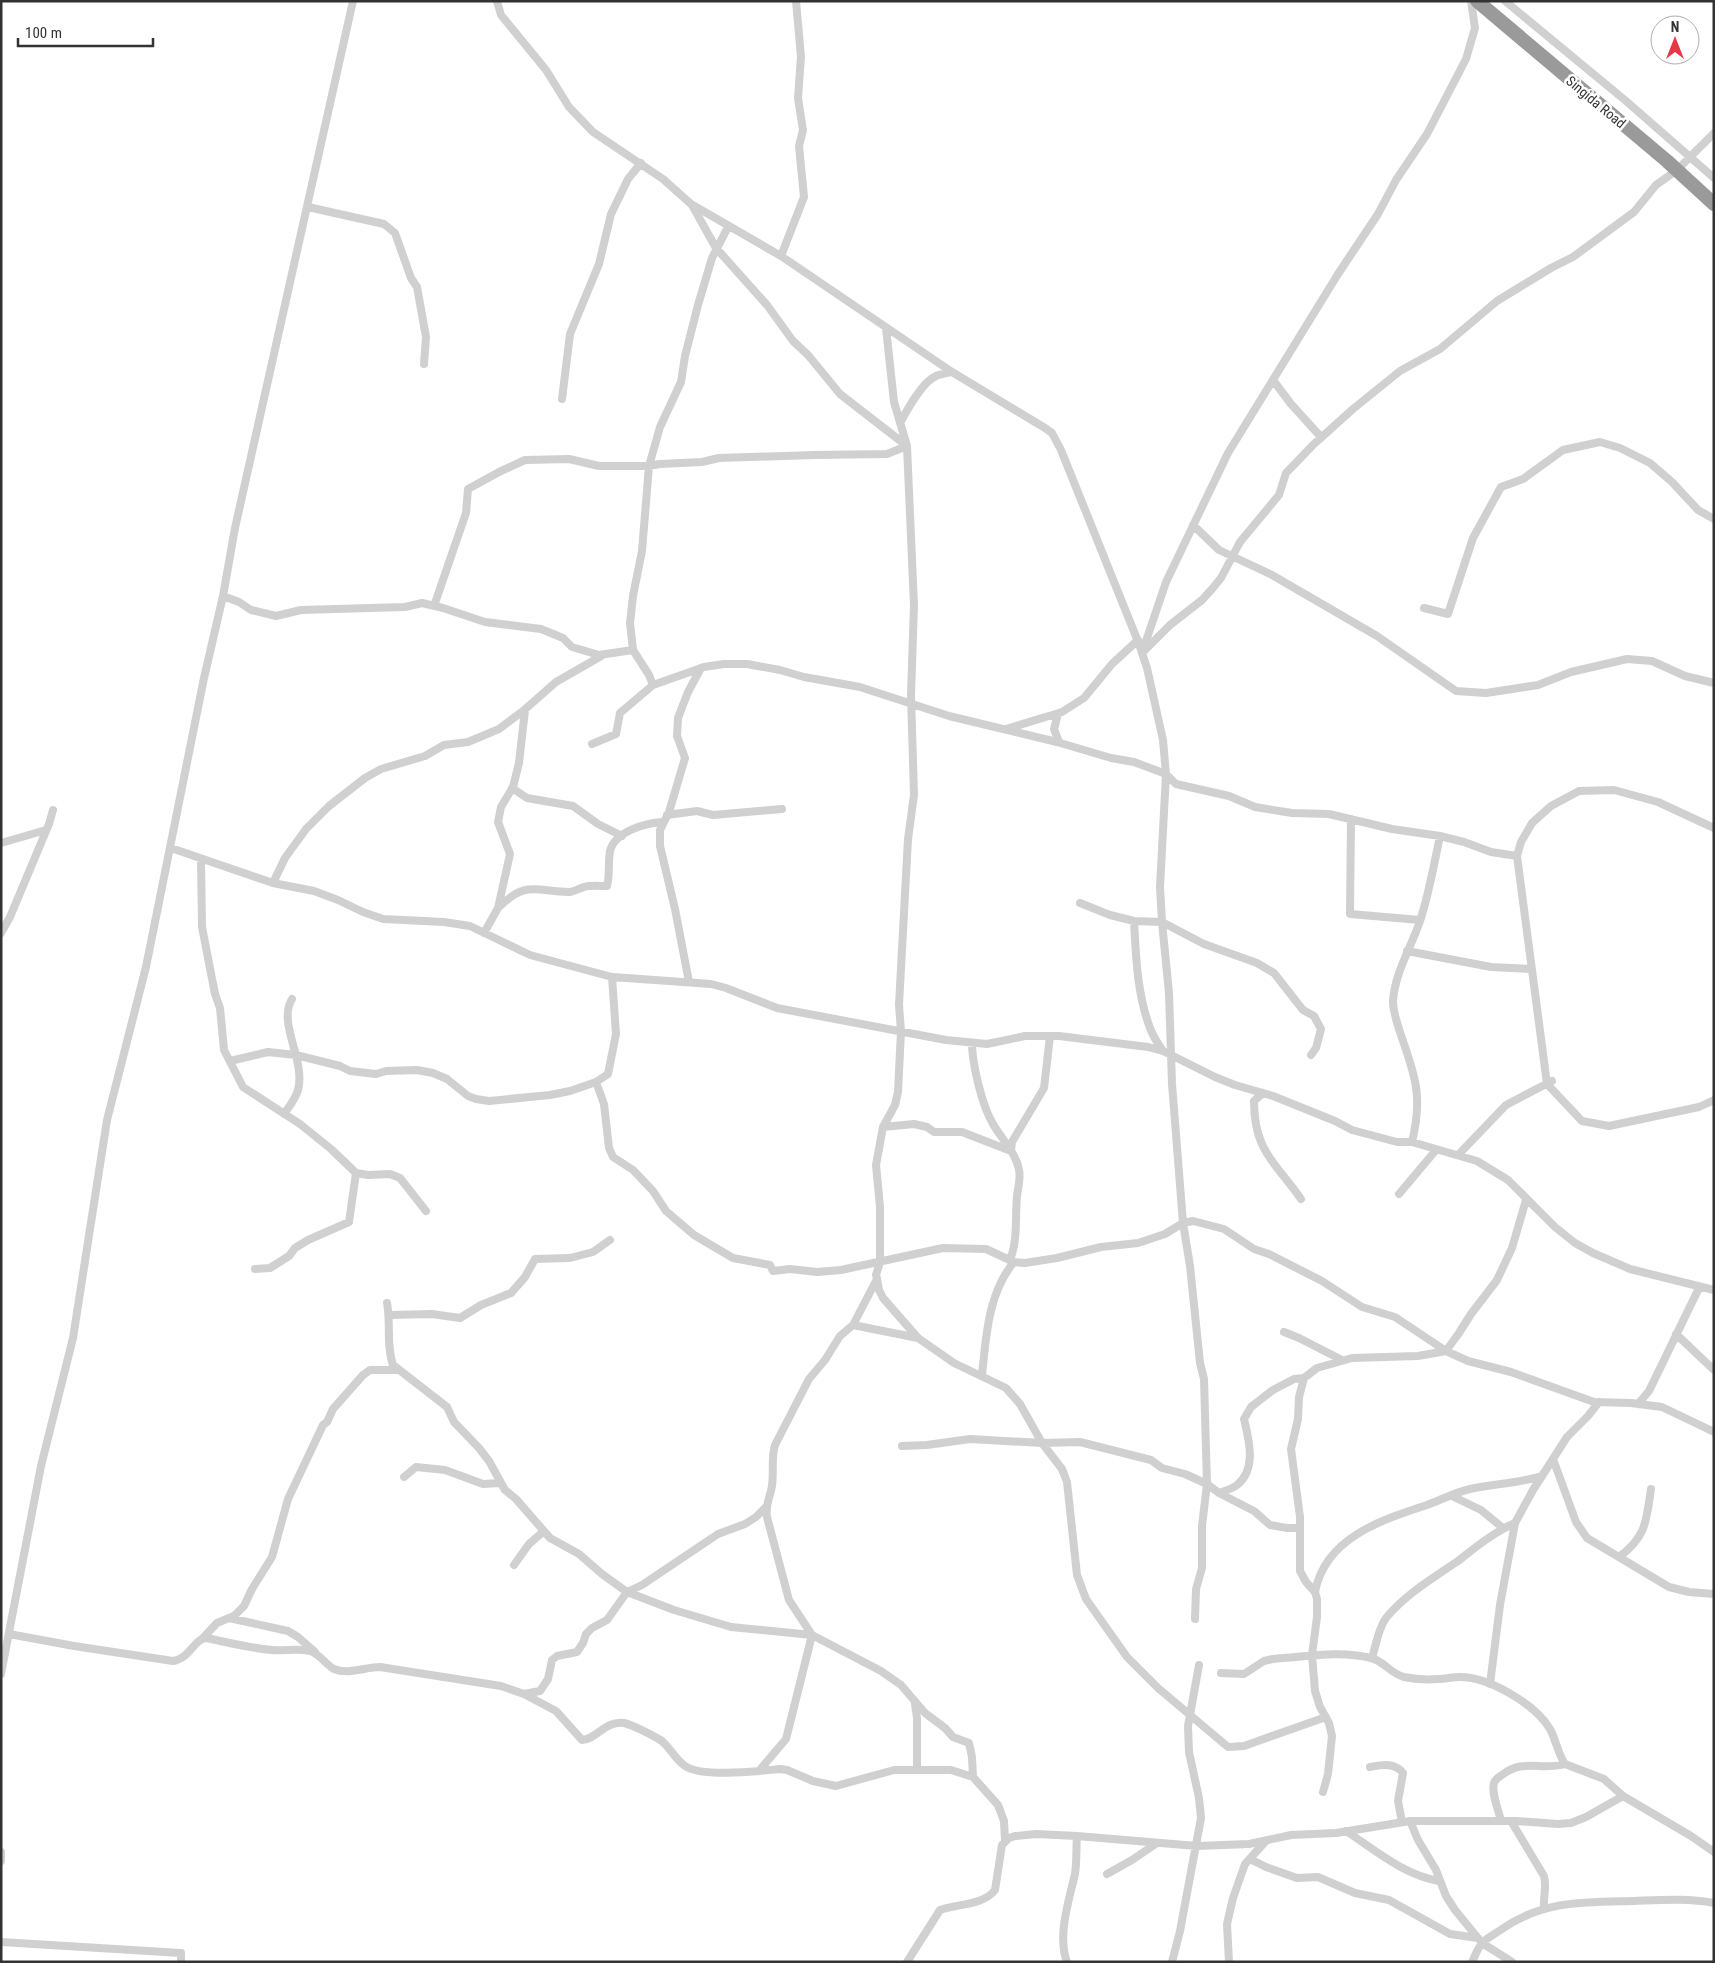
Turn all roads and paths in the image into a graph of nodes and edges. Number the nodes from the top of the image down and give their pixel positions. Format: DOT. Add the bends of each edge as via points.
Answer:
graph roads {
  1 [pos="353,1"];
  2 [pos="497,1"];
  3 [pos="796,1"];
  4 [pos="1471,1"];
  5 [pos="1477,1"];
  6 [pos="1505,1"];
  7 [pos="1714,133"];
  8 [pos="1690,157"];
  9 [pos="640,163"];
  10 [pos="1677,170"];
  11 [pos="1714,178"];
  12 [pos="691,204"];
  13 [pos="1714,204"];
  14 [pos="308,207"];
  15 [pos="728,227"];
  16 [pos="716,248"];
  17 [pos="781,256"];
  18 [pos="886,328"];
  19 [pos="424,364"];
  20 [pos="952,372"];
  21 [pos="1273,380"];
  22 [pos="562,399"];
  23 [pos="900,423"];
  24 [pos="1321,437"];
  25 [pos="907,446"];
  26 [pos="650,466"];
  27 [pos="1714,519"];
  28 [pos="1193,525"];
  29 [pos="1231,556"];
  30 [pos="223,596"];
  31 [pos="434,606"];
  32 [pos="1424,608"];
  33 [pos="1138,640"];
  34 [pos="633,650"];
  35 [pos="1142,653"];
  36 [pos="604,655"];
  37 [pos="701,668"];
  38 [pos="1714,683"];
  39 [pos="653,685"];
  40 [pos="911,704"];
  41 [pos="525,710"];
  42 [pos="1058,714"];
  43 [pos="1004,729"];
  44 [pos="1059,742"];
  45 [pos="592,744"];
  46 [pos="1166,774"];
  47 [pos="512,788"];
  48 [pos="782,809"];
  49 [pos="53,810"];
  50 [pos="665,819"];
  51 [pos="1351,819"];
  52 [pos="1714,828"];
  53 [pos="46,830"];
  54 [pos="622,836"];
  55 [pos="1440,836"];
  56 [pos="1,843"];
  57 [pos="171,848"];
  58 [pos="1517,856"];
  59 [pos="201,860"];
  60 [pos="273,883"];
  61 [pos="1080,903"];
  62 [pos="498,908"];
  63 [pos="1420,920"];
  64 [pos="1134,921"];
  65 [pos="1162,922"];
  66 [pos="484,932"];
  67 [pos="1,933"];
  68 [pos="1407,951"];
  69 [pos="1531,969"];
  70 [pos="612,977"];
  71 [pos="689,982"];
  72 [pos="292,999"];
  73 [pos="901,1031"];
  74 [pos="1050,1036"];
  75 [pos="972,1043"];
  76 [pos="1163,1051"];
  77 [pos="296,1055"];
  78 [pos="1310,1055"];
  79 [pos="1172,1056"];
  80 [pos="230,1061"];
  81 [pos="596,1082"];
  82 [pos="1550,1082"];
  83 [pos="1263,1093"];
  84 [pos="1714,1100"];
  85 [pos="284,1114"];
  86 [pos="883,1127"];
  87 [pos="1412,1142"];
  88 [pos="1436,1150"];
  89 [pos="1011,1151"];
  90 [pos="1460,1154"];
  91 [pos="356,1173"];
  92 [pos="1399,1194"];
  93 [pos="1301,1199"];
  94 [pos="1526,1200"];
  95 [pos="426,1211"];
  96 [pos="1183,1223"];
  97 [pos="610,1240"];
  98 [pos="1012,1261"];
  99 [pos="880,1262"];
  100 [pos="255,1269"];
  101 [pos="877,1279"];
  102 [pos="1699,1288"];
  103 [pos="1714,1290"];
  104 [pos="387,1303"];
  105 [pos="390,1315"];
  106 [pos="853,1325"];
  107 [pos="1284,1332"];
  108 [pos="1676,1334"];
  109 [pos="918,1338"];
  110 [pos="1446,1351"];
  111 [pos="1342,1360"];
  112 [pos="1713,1369"];
  113 [pos="397,1370"];
  114 [pos="982,1375"];
  115 [pos="1304,1378"];
  116 [pos="1598,1402"];
  117 [pos="1638,1404"];
  118 [pos="1714,1432"];
  119 [pos="1042,1443"];
  120 [pos="902,1446"];
  121 [pos="1553,1460"];
  122 [pos="1542,1476"];
  123 [pos="404,1477"];
  124 [pos="500,1483"];
  125 [pos="1206,1484"];
  126 [pos="1651,1489"];
  127 [pos="1219,1493"];
  128 [pos="1452,1496"];
  129 [pos="766,1507"];
  130 [pos="1515,1523"];
  131 [pos="1300,1528"];
  132 [pos="1503,1528"];
  133 [pos="544,1531"];
  134 [pos="1619,1557"];
  135 [pos="514,1565"];
  136 [pos="627,1592"];
  137 [pos="1315,1592"];
  138 [pos="1714,1594"];
  139 [pos="229,1618"];
  140 [pos="1195,1619"];
  141 [pos="9,1634"];
  142 [pos="812,1635"];
  143 [pos="202,1638"];
  144 [pos="319,1655"];
  145 [pos="1312,1655"];
  146 [pos="1372,1658"];
  147 [pos="1199,1665"];
  148 [pos="1221,1673"];
  149 [pos="1,1674"];
  150 [pos="1490,1684"];
  151 [pos="524,1694"];
  152 [pos="914,1701"];
  153 [pos="1189,1716"];
  154 [pos="1326,1717"];
  155 [pos="1565,1764"];
  156 [pos="1370,1767"];
  157 [pos="917,1769"];
  158 [pos="758,1771"];
  159 [pos="973,1778"];
  160 [pos="1323,1792"];
  161 [pos="1623,1796"];
  162 [pos="1501,1821"];
  163 [pos="1511,1821"];
  164 [pos="1406,1822"];
  165 [pos="1346,1831"];
  166 [pos="1077,1836"];
  167 [pos="1005,1841"];
  168 [pos="1265,1841"];
  169 [pos="1157,1843"];
  170 [pos="1197,1846"];
  171 [pos="1,1852"];
  172 [pos="1714,1852"];
  173 [pos="1250,1859"];
  174 [pos="1,1861"];
  175 [pos="1107,1874"];
  176 [pos="1439,1881"];
  177 [pos="1714,1902"];
  178 [pos="1544,1908"];
  179 [pos="1480,1940"];
  180 [pos="1,1942"];
  181 [pos="180,1962"];
  182 [pos="907,1962"];
  183 [pos="1067,1962"];
  184 [pos="1172,1962"];
  185 [pos="1229,1962"];
  186 [pos="1472,1962"];
  187 [pos="1512,1962"];
  1 -- 14 [label="street"];
  2 -- 9 [label="street" via="501,15 546,70 569,106 593,132"];
  3 -- 17 [label="street" via="801,57 798,98 804,130 799,146 804,197"];
  4 -- 21 [label="street" via="1474,28 1466,59 1427,134"];
  5 -- 10 [label="highway, Singida Road"];
  6 -- 8 [label="street"];
  7 -- 8 [label="street"];
  8 -- 10 [label="street"];
  8 -- 11 [label="street"];
  9 -- 12 [label="street"];
  9 -- 22 [label="street" via="628,178 611,214 599,264 570,334"];
  10 -- 13 [label="highway, Singida Road"];
  10 -- 24 [label="street" via="1656,185 1634,212 1596,241 1497,301 1440,349 1400,371"];
  12 -- 15 [label="street"];
  12 -- 16 [label="street"];
  14 -- 19 [label="street" via="384,224 395,233 417,287 426,337"];
  14 -- 30 [label="street" via="235,528"];
  15 -- 16 [label="street"];
  15 -- 17 [label="street"];
  16 -- 25 [label="street" via="840,394"];
  16 -- 26 [label="street" via="698,305 681,382 660,426"];
  17 -- 18 [label="street"];
  18 -- 20 [label="street"];
  18 -- 23 [label="street" via="891,382"];
  20 -- 23 [label="street" via="935,376 924,386"];
  20 -- 33 [label="street" via="1052,433 1062,450"];
  21 -- 24 [label="street"];
  21 -- 28 [label="street" via="1228,453"];
  23 -- 25 [label="street"];
  24 -- 29 [label="street" via="1292,464 1279,495"];
  25 -- 26 [label="street" via="887,454 719,458"];
  25 -- 40 [label="street" via="914,605"];
  26 -- 31 [label="street" via="600,466 569,459 525,460 468,489 466,513"];
  26 -- 34 [label="street" via="642,551 631,606"];
  27 -- 32 [label="street" via="1698,510 1650,463 1620,448 1600,442 1564,450 1523,479 1501,487 1473,538 1448,614"];
  28 -- 29 [label="street" via="1214,546"];
  28 -- 35 [label="street" via="1166,582"];
  29 -- 35 [label="street" via="1212,590"];
  29 -- 38 [label="street" via="1272,574 1377,636 1456,691 1486,693 1538,686 1571,672 1627,659 1652,661 1685,676"];
  30 -- 31 [label="street" via="251,610 276,616 301,610"];
  30 -- 57 [label="street"];
  31 -- 36 [label="street" via="485,622 541,628 563,638 572,647"];
  33 -- 35 [label="street"];
  33 -- 42 [label="street" via="1112,664 1084,698"];
  34 -- 36 [label="street"];
  34 -- 39 [label="street"];
  35 -- 46 [label="street" via="1163,740"];
  36 -- 41 [label="street" via="556,682"];
  37 -- 39 [label="street"];
  37 -- 40 [label="street" via="747,664 860,687"];
  37 -- 50 [label="street" via="678,718 677,736 685,758"];
  39 -- 45 [label="street" via="620,713 616,734"];
  40 -- 43 [label="street"];
  40 -- 73 [label="street" via="914,795 908,839 898,1005"];
  41 -- 47 [label="street" via="519,763"];
  41 -- 60 [label="street" via="499,730 468,742 444,745 425,756 381,769 365,778 306,829 285,858"];
  42 -- 43 [label="street"];
  42 -- 44 [label="street" via="1054,729"];
  43 -- 44 [label="street"];
  44 -- 46 [label="street"];
  46 -- 51 [label="street" via="1176,784 1230,796 1255,807"];
  46 -- 65 [label="street" via="1160,887"];
  47 -- 54 [label="street" via="527,798 574,806 598,824"];
  47 -- 62 [label="street" via="501,807 498,822 510,854"];
  48 -- 50 [label="street" via="713,815 697,811"];
  49 -- 53 [label="street"];
  50 -- 54 [label="street"];
  50 -- 71 [label="street" via="660,830 660,846"];
  51 -- 55 [label="street"];
  51 -- 63 [label="street" via="1350,914"];
  52 -- 58 [label="street" via="1658,802 1614,790 1579,792 1551,806 1532,822"];
  53 -- 56 [label="street"];
  53 -- 67 [label="street"];
  54 -- 62 [label="street" via="614,842 610,852 607,886 585,887 572,892 537,888 521,890 510,895"];
  55 -- 58 [label="street" via="1491,852"];
  55 -- 63 [label="street"];
  57 -- 59 [label="street"];
  57 -- 141 [label="street" via="146,967 107,1120 73,1338 41,1466"];
  58 -- 69 [label="street"];
  59 -- 60 [label="street"];
  59 -- 80 [label="street" via="202,927 220,1008 224,1050"];
  60 -- 66 [label="street" via="312,891 383,919 444,922"];
  61 -- 64 [label="street"];
  62 -- 66 [label="street"];
  63 -- 68 [label="street"];
  64 -- 65 [label="street"];
  64 -- 76 [label="street" via="1138,975 1146,1014 1150,1029"];
  65 -- 78 [label="street" via="1204,944 1257,963 1274,973 1303,1010 1314,1016 1320,1029 1316,1048"];
  65 -- 79 [label="street"];
  66 -- 70 [label="street" via="530,955"];
  68 -- 69 [label="street" via="1491,966"];
  68 -- 87 [label="street" via="1393,1002 1418,1088 1417,1121"];
  69 -- 82 [label="street"];
  70 -- 71 [label="street"];
  70 -- 81 [label="street" via="616,1034 608,1074"];
  71 -- 73 [label="street" via="726,988 777,1008"];
  72 -- 77 [label="street" via="286,1016"];
  73 -- 75 [label="street"];
  73 -- 86 [label="street" via="898,1092 895,1106"];
  74 -- 75 [label="street"];
  74 -- 76 [label="street"];
  74 -- 89 [label="street" via="1044,1088 1012,1142"];
  75 -- 89 [label="street" via="972,1060 986,1110"];
  76 -- 79 [label="street"];
  77 -- 80 [label="street" via="268,1052"];
  77 -- 81 [label="street" via="350,1071 376,1074 417,1070 433,1073 447,1079 468,1096 489,1101 550,1095"];
  77 -- 85 [label="street" via="300,1072 298,1091"];
  79 -- 83 [label="street" via="1221,1080"];
  79 -- 96 [label="street"];
  80 -- 85 [label="street" via="243,1087"];
  81 -- 99 [label="street" via="604,1104 610,1154 633,1170 666,1211 707,1243 733,1258 770,1265 773,1271 841,1270"];
  82 -- 84 [label="street" via="1582,1121 1609,1126 1698,1107"];
  82 -- 90 [label="street" via="1506,1106"];
  83 -- 87 [label="street" via="1352,1130 1397,1142"];
  83 -- 93 [label="street" via="1254,1101 1254,1121 1260,1140 1271,1162"];
  85 -- 91 [label="street" via="319,1139"];
  86 -- 89 [label="street" via="914,1124 934,1132 962,1132"];
  86 -- 99 [label="street" via="876,1165"];
  87 -- 88 [label="street"];
  88 -- 90 [label="street"];
  88 -- 92 [label="street"];
  89 -- 98 [label="street" via="1020,1170"];
  90 -- 94 [label="street" via="1494,1170"];
  91 -- 95 [label="street" via="390,1174 400,1178"];
  91 -- 100 [label="street" via="349,1222 308,1240 270,1268"];
  94 -- 102 [label="street" via="1554,1227 1593,1253 1630,1269"];
  94 -- 110 [label="street" via="1512,1248 1497,1280"];
  96 -- 98 [label="street" via="1165,1234 1138,1243 1025,1263"];
  96 -- 110 [label="street" via="1193,1221 1224,1229 1254,1249 1322,1281 1362,1307 1395,1317"];
  96 -- 125 [label="street" via="1204,1379"];
  97 -- 105 [label="street" via="593,1252 570,1258 536,1259 510,1293 460,1318 432,1314"];
  98 -- 99 [label="street" via="986,1249 943,1248"];
  98 -- 114 [label="street" via="991,1311"];
  99 -- 101 [label="street"];
  101 -- 106 [label="street"];
  101 -- 109 [label="street" via="883,1298"];
  102 -- 103 [label="street"];
  102 -- 108 [label="street"];
  104 -- 105 [label="street"];
  105 -- 113 [label="street" via="392,1360"];
  106 -- 109 [label="street"];
  106 -- 129 [label="street" via="840,1336 809,1379 775,1445 772,1485"];
  107 -- 111 [label="street"];
  108 -- 112 [label="street"];
  108 -- 117 [label="street" via="1649,1391"];
  109 -- 114 [label="street" via="954,1362"];
  110 -- 111 [label="street" via="1418,1356"];
  110 -- 116 [label="street"];
  111 -- 115 [label="street" via="1317,1368"];
  113 -- 124 [label="street" via="446,1407 454,1422 480,1448"];
  113 -- 139 [label="street" via="370,1370 322,1425 288,1498 272,1557 244,1606"];
  114 -- 119 [label="street" via="1006,1388 1020,1404"];
  115 -- 127 [label="street" via="1286,1382 1251,1407 1244,1419 1250,1467 1237,1485"];
  115 -- 131 [label="street" via="1291,1443"];
  116 -- 117 [label="street"];
  116 -- 121 [label="street" via="1567,1437"];
  117 -- 118 [label="street" via="1662,1407"];
  119 -- 120 [label="street" via="970,1439"];
  119 -- 125 [label="street" via="1080,1442 1150,1460 1162,1468"];
  119 -- 153 [label="street" via="1062,1469 1067,1482 1077,1576 1086,1599 1127,1657"];
  121 -- 122 [label="street"];
  121 -- 134 [label="street" via="1576,1522 1587,1538"];
  122 -- 128 [label="street" via="1474,1488"];
  122 -- 130 [label="street"];
  123 -- 124 [label="street" via="416,1467 445,1470 483,1484"];
  124 -- 133 [label="street"];
  125 -- 127 [label="street"];
  125 -- 140 [label="street" via="1202,1568 1196,1589"];
  126 -- 134 [label="street" via="1645,1526 1634,1546"];
  127 -- 131 [label="street" via="1254,1512 1270,1525"];
  128 -- 132 [label="street" via="1481,1510"];
  128 -- 137 [label="street" via="1386,1519 1347,1540 1324,1566"];
  129 -- 136 [label="street" via="745,1524 718,1534"];
  129 -- 142 [label="street" via="789,1600"];
  130 -- 132 [label="street"];
  130 -- 150 [label="street"];
  131 -- 137 [label="street" via="1300,1571"];
  132 -- 146 [label="street" via="1431,1578 1386,1618"];
  133 -- 135 [label="street" via="529,1544"];
  133 -- 136 [label="street"];
  134 -- 138 [label="street" via="1669,1587"];
  136 -- 142 [label="street" via="731,1627"];
  136 -- 151 [label="street" via="607,1620 586,1634 580,1650 552,1660 548,1679 540,1691"];
  137 -- 145 [label="street" via="1317,1617"];
  139 -- 143 [label="street" via="217,1623"];
  139 -- 144 [label="street" via="288,1631"];
  141 -- 143 [label="street" via="162,1661 186,1656"];
  141 -- 149 [label="street"];
  142 -- 152 [label="street" via="882,1671"];
  142 -- 158 [label="street" via="786,1738"];
  143 -- 144 [label="street" via="270,1650 310,1651"];
  144 -- 151 [label="street" via="336,1670 380,1667 484,1682"];
  145 -- 146 [label="street" via="1338,1653"];
  145 -- 148 [label="street" via="1264,1661 1244,1674"];
  145 -- 154 [label="street" via="1315,1691"];
  146 -- 150 [label="street" via="1403,1676 1438,1680 1460,1677"];
  147 -- 153 [label="street"];
  150 -- 155 [label="street" via="1538,1714 1552,1734"];
  151 -- 158 [label="street" via="556,1711 582,1740 612,1724 621,1723 661,1741 686,1767 727,1774"];
  152 -- 157 [label="street"];
  152 -- 159 [label="street" via="952,1737 969,1743"];
  153 -- 154 [label="street" via="1222,1743 1236,1748"];
  153 -- 170 [label="street" via="1189,1752 1201,1818"];
  154 -- 160 [label="street" via="1332,1749"];
  155 -- 161 [label="street" via="1604,1779"];
  155 -- 162 [label="street" via="1512,1767 1496,1780 1495,1793"];
  156 -- 164 [label="street" via="1394,1765 1404,1773 1398,1801"];
  157 -- 158 [label="street" via="894,1770 836,1786 813,1782 788,1770"];
  157 -- 159 [label="street" via="951,1770"];
  159 -- 167 [label="street" via="998,1805 1004,1821"];
  161 -- 163 [label="street" via="1571,1823"];
  161 -- 172 [label="street"];
  162 -- 163 [label="street"];
  162 -- 164 [label="street"];
  163 -- 178 [label="street" via="1544,1876"];
  164 -- 165 [label="street"];
  164 -- 176 [label="street" via="1436,1870"];
  165 -- 168 [label="street"];
  165 -- 176 [label="street" via="1392,1862 1422,1878"];
  166 -- 167 [label="street" via="1036,1834 1015,1836"];
  166 -- 169 [label="street"];
  166 -- 183 [label="street" via="1075,1872 1067,1904"];
  167 -- 182 [label="street" via="991,1896 940,1910"];
  168 -- 170 [label="street"];
  168 -- 173 [label="street"];
  169 -- 170 [label="street"];
  169 -- 175 [label="street"];
  170 -- 184 [label="street"];
  171 -- 174 [label="street"];
  173 -- 179 [label="street" via="1297,1878 1318,1877 1355,1893 1389,1900 1450,1934"];
  173 -- 185 [label="street" via="1241,1873 1227,1924"];
  176 -- 179 [label="street" via="1446,1896"];
  177 -- 178 [label="street" via="1597,1902"];
  178 -- 179 [label="street"];
  179 -- 186 [label="street"];
  179 -- 187 [label="street"];
  180 -- 181 [label="street" via="181,1953"];
}
